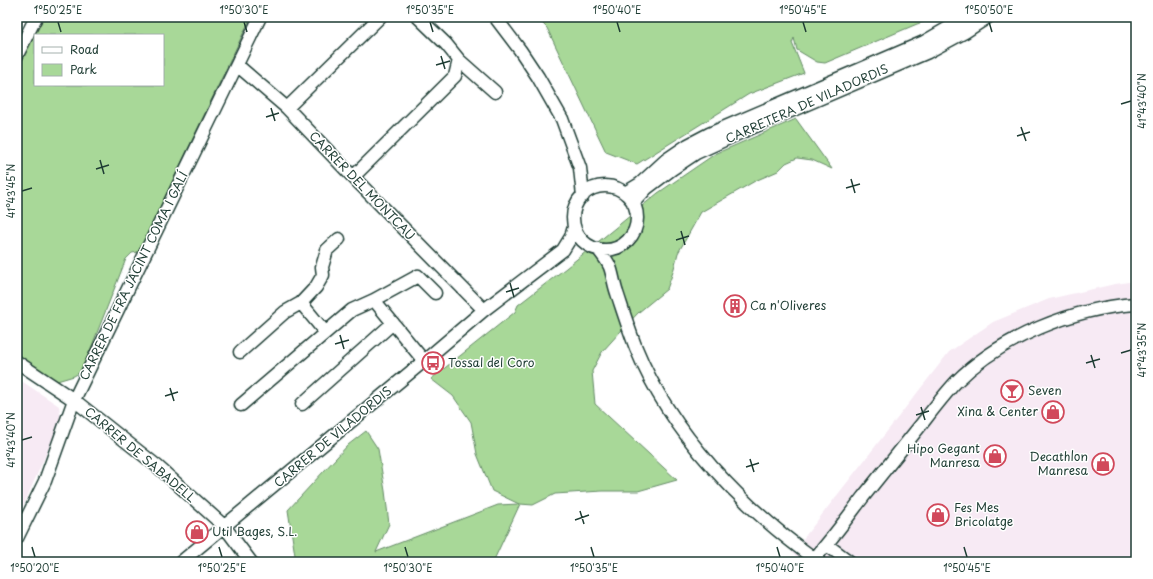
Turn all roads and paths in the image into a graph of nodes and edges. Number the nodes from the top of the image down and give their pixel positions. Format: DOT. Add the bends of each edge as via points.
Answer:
graph roads {
  1 [pos="36,17"];
  2 [pos="260,17"];
  3 [pos="380,17"];
  4 [pos="418,17"];
  5 [pos="495,17"];
  6 [pos="967,17"];
  7 [pos="988,17"];
  8 [pos="17,55"];
  9 [pos="459,60"];
  10 [pos="237,65"];
  11 [pos="495,92"];
  12 [pos="287,108"];
  13 [pos="580,168"];
  14 [pos="353,177"];
  15 [pos="602,186"];
  16 [pos="624,193"];
  17 [pos="583,196"];
  18 [pos="633,203"];
  19 [pos="574,227"];
  20 [pos="339,239"];
  21 [pos="593,247"];
  22 [pos="616,248"];
  23 [pos="563,250"];
  24 [pos="610,266"];
  25 [pos="435,293"];
  26 [pos="374,300"];
  27 [pos="301,303"];
  28 [pos="1136,304"];
  29 [pos="484,310"];
  30 [pos="393,323"];
  31 [pos="325,332"];
  32 [pos="240,352"];
  33 [pos="424,361"];
  34 [pos="17,362"];
  35 [pos="74,400"];
  36 [pos="302,404"];
  37 [pos="241,405"];
  38 [pos="224,526"];
  39 [pos="17,538"];
  40 [pos="827,545"];
  41 [pos="817,560"];
  42 [pos="181,562"];
  43 [pos="251,562"];
  44 [pos="850,562"];
  1 -- 8 [label="street"];
  2 -- 10 [label="street, CARRER DE FRA JACINT COMA I GALÍ"];
  3 -- 12 [label="street"];
  4 -- 9 [label="street"];
  5 -- 13 [label="street" via="520,50 562,119"];
  6 -- 16 [label="street, CARRETERA DE VILADORDIS" via="924,42 709,134 666,160 640,184"];
  7 -- 18 [label="street, CARRETERA DE VILADORDIS" via="928,52 696,153 647,188"];
  9 -- 11 [label="street"];
  9 -- 14 [label="street" via="455,76"];
  10 -- 12 [label="street, CARRER DEL MONTCAU"];
  10 -- 35 [label="street, CARRER DE FRA JACINT COMA I GALÍ"];
  12 -- 14 [label="street, CARRER DEL MONTCAU"];
  13 -- 15 [label="street"];
  13 -- 17 [label="street"];
  14 -- 29 [label="street, CARRER DEL MONTCAU"];
  15 -- 16 [label="street"];
  15 -- 17 [label="street"];
  16 -- 18 [label="street"];
  17 -- 19 [label="street" via="574,210"];
  18 -- 22 [label="street" via="637,219 634,231 627,241"];
  19 -- 21 [label="street" via="580,238"];
  19 -- 23 [label="street"];
  20 -- 27 [label="street" via="327,250 322,266 323,275 316,287"];
  21 -- 22 [label="street" via="609,250"];
  21 -- 23 [label="street"];
  21 -- 24 [label="street"];
  22 -- 24 [label="street"];
  23 -- 29 [label="street"];
  24 -- 41 [label="street" via="616,292 636,348 653,385 672,414 697,449 756,513"];
  25 -- 26 [label="street" via="418,276"];
  26 -- 30 [label="street"];
  26 -- 31 [label="street" via="352,310"];
  27 -- 31 [label="street"];
  27 -- 32 [label="street" via="285,312"];
  28 -- 40 [label="street" via="1099,310 1048,325 997,350 972,369 956,382"];
  29 -- 33 [label="street, CARRER DE VILADORDIS"];
  30 -- 33 [label="street"];
  30 -- 36 [label="street"];
  31 -- 37 [label="street"];
  33 -- 38 [label="street, CARRER DE VILADORDIS"];
  34 -- 35 [label="street, CARRER DE SABADELL"];
  35 -- 38 [label="street, CARRER DE SABADELL" via="157,466"];
  35 -- 39 [label="street, CARRER DE FRA JACINT COMA I GALÍ" via="45,480"];
  38 -- 42 [label="street, CARRER DE VILADORDIS"];
  38 -- 43 [label="street, CARRER DE SABADELL"];
  40 -- 41 [label="street"];
  40 -- 44 [label="street"];
}
